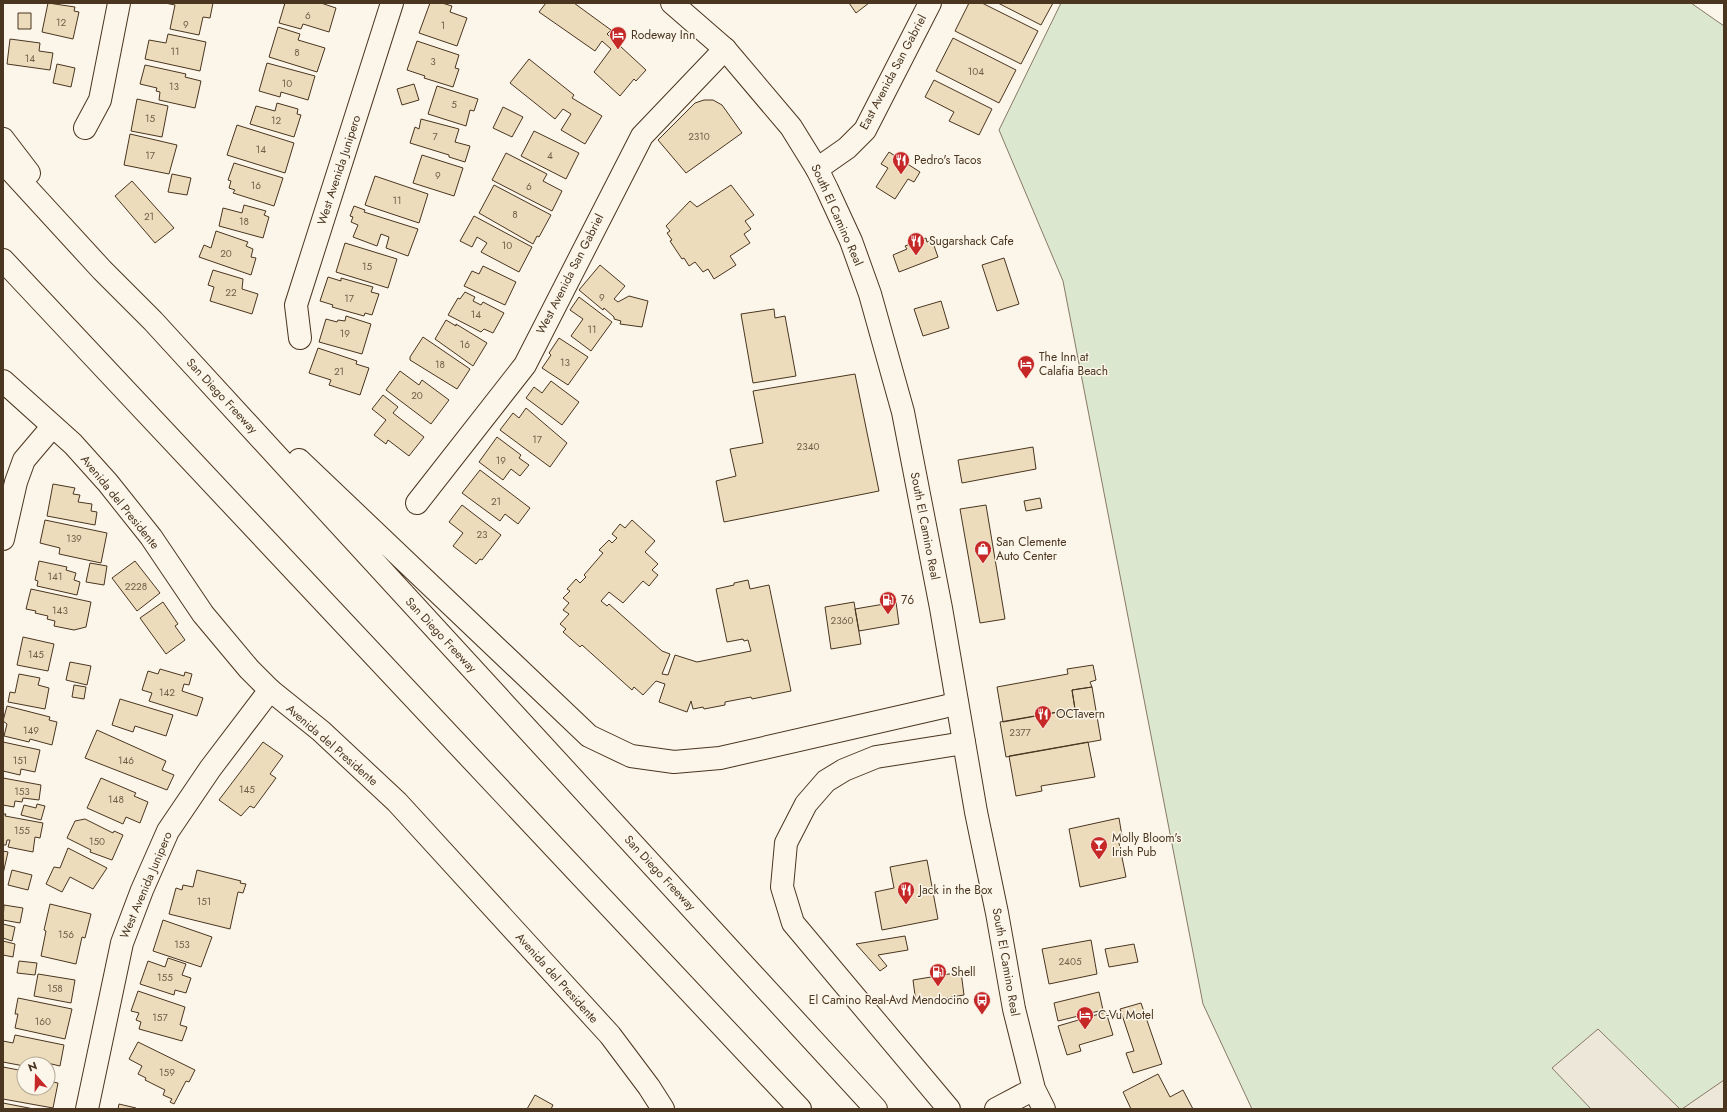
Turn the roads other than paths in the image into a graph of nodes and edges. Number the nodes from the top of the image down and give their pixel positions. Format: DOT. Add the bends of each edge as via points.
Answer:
graph roads {
  1 [pos="119,3"];
  2 [pos="392,3"];
  3 [pos="672,3"];
  4 [pos="930,3"];
  5 [pos="725,49"];
  6 [pos="85,128"];
  7 [pos="3,139"];
  8 [pos="3,162"];
  9 [pos="817,169"];
  10 [pos="3,260"];
  11 [pos="3,267"];
  12 [pos="102,270"];
  13 [pos="35,296"];
  14 [pos="153,321"];
  15 [pos="300,338"];
  16 [pos="3,381"];
  17 [pos="52,427"];
  18 [pos="417,503"];
  19 [pos="3,539"];
  20 [pos="270,690"];
  21 [pos="957,703"];
  22 [pos="964,743"];
  23 [pos="1034,1089"];
  24 [pos="87,1109"];
  25 [pos="663,1109"];
  26 [pos="800,1109"];
  27 [pos="876,1109"];
  28 [pos="949,1109"];
  29 [pos="996,1109"];
  30 [pos="1044,1109"];
  1 -- 6 [label="main road" via="100,100"];
  2 -- 15 [label="main road, West Avenida Junipero" via="296,305"];
  3 -- 5 [label="main road, South El Camino Real"];
  4 -- 9 [label="main road, East Avenida San Gabriel" via="865,130 847,148"];
  5 -- 9 [label="main road, South El Camino Real" via="791,126"];
  5 -- 18 [label="main road, West Avenida San Gabriel" via="642,136 525,365"];
  7 -- 12 [label="main road"];
  8 -- 12 [label="main road, San Diego Freeway"];
  9 -- 21 [label="main road, South El Camino Real" via="851,241 868,287 901,404"];
  10 -- 13 [label="main road"];
  11 -- 13 [label="main road"];
  12 -- 14 [label="main road, San Diego Freeway"];
  13 -- 26 [label="main road"];
  14 -- 21 [label="main road" via="589,736 631,756 674,762 720,758"];
  14 -- 27 [label="main road, San Diego Freeway"];
  16 -- 17 [label="main road, Avenida del Presidente"];
  17 -- 19 [label="main road" via="24,460 16,482"];
  17 -- 20 [label="main road, Avenida del Presidente" via="108,482 151,537 203,614"];
  20 -- 24 [label="main road, West Avenida Junipero" via="188,800 162,844 122,943"];
  20 -- 25 [label="main road, Avenida del Presidente" via="321,731 397,802 610,1035"];
  21 -- 22 [label="main road, South El Camino Real"];
  22 -- 23 [label="main road, South El Camino Real" via="1014,1009"];
  22 -- 28 [label="main road" via="876,757 844,770 826,781 806,804 786,843 782,887 793,923"];
  23 -- 29 [label="main road"];
  23 -- 30 [label="main road, South El Camino Real"];
}
